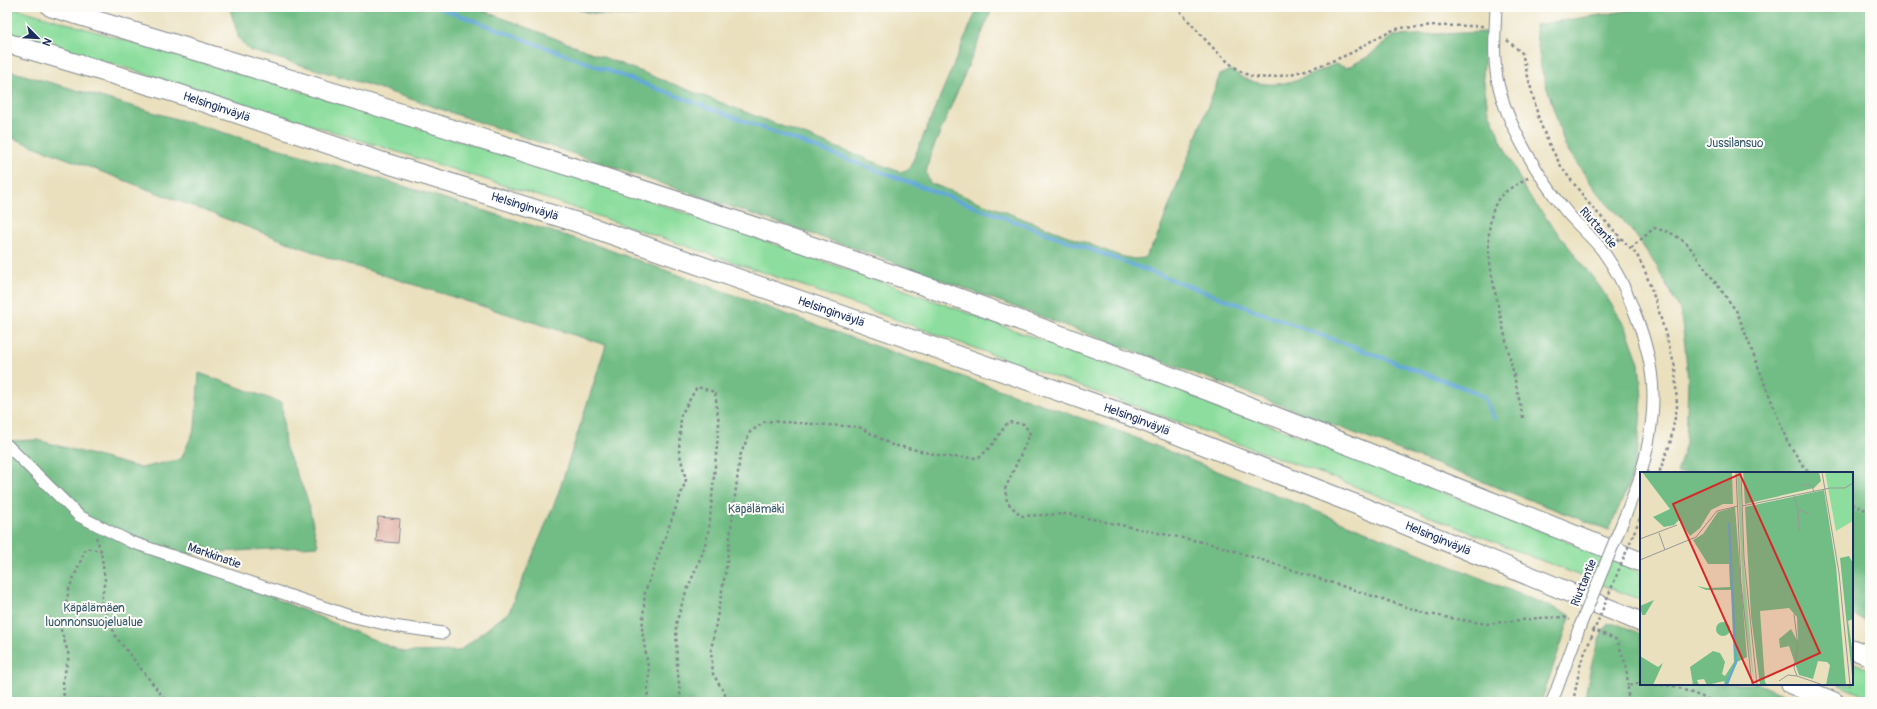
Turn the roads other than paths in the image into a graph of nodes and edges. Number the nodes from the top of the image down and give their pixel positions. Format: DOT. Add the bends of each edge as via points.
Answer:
graph roads {
  1 [pos="51,7"];
  2 [pos="1496,7"];
  3 [pos="7,43"];
  4 [pos="7,446"];
  5 [pos="1641,472"];
  6 [pos="1640,477"];
  7 [pos="1640,562"];
  8 [pos="1640,622"];
  9 [pos="443,633"];
  10 [pos="1853,649"];
  11 [pos="1870,656"];
  12 [pos="1793,685"];
  13 [pos="1552,702"];
  14 [pos="1834,702"];
  1 -- 7 [label="highway" via="404,114 771,233 919,284 1386,458"];
  2 -- 5 [label="street, Riuttantie" via="1500,91 1527,154 1565,210 1602,250 1623,283 1641,328 1650,357 1654,405"];
  3 -- 8 [label="highway, Helsinginväylä" via="176,93 379,161 576,222 1128,415 1360,506"];
  4 -- 9 [label="street, Markkinatie" via="79,516 132,542 350,616 393,626"];
  6 -- 13 [label="street, Riuttantie, bridge"];
  10 -- 11 [label="highway"];
  12 -- 14 [label="highway"];
}
